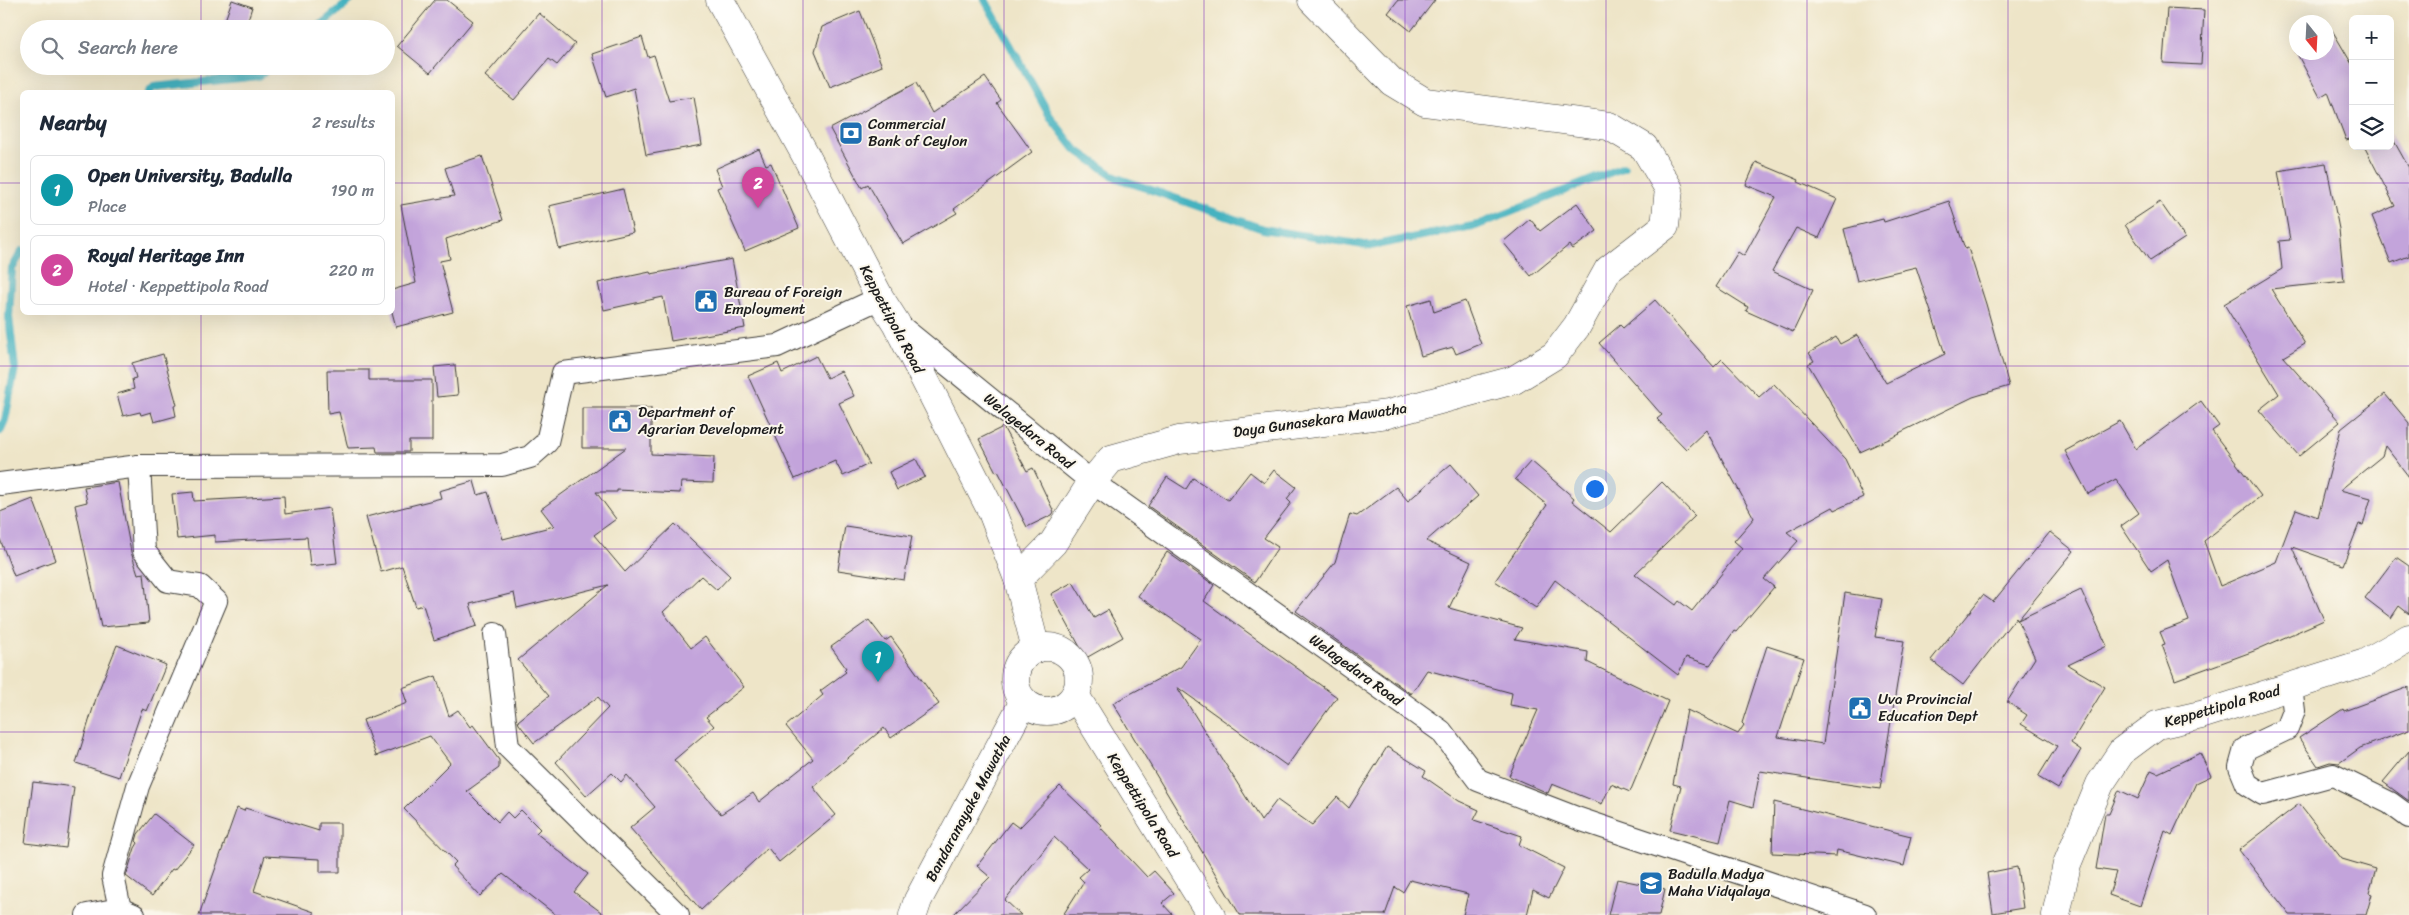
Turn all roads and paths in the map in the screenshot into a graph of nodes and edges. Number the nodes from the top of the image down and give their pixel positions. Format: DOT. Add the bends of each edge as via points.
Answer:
graph roads {
  1 [pos="720,0"];
  2 [pos="1312,0"];
  3 [pos="880,298"];
  4 [pos="896,322"];
  5 [pos="139,466"];
  6 [pos="1092,482"];
  7 [pos="0,484"];
  8 [pos="1018,579"];
  9 [pos="495,634"];
  10 [pos="2409,638"];
  11 [pos="1036,649"];
  12 [pos="2291,686"];
  13 [pos="1075,695"];
  14 [pos="1024,701"];
  15 [pos="2409,818"];
  16 [pos="127,912"];
  17 [pos="86,915"];
  18 [pos="678,915"];
  19 [pos="913,915"];
  20 [pos="1211,915"];
  21 [pos="1865,915"];
  22 [pos="2056,915"];
  1 -- 3 [label="main road, Keppettipola Road"];
  2 -- 6 [label="main road, Daya Gunasekara Mawatha" via="1392,82 1425,102 1610,126 1644,147 1669,189 1665,226 1608,270 1577,326 1555,355 1514,380 1388,414 1178,440 1111,459"];
  3 -- 4 [label="main road, Keppettipola Road"];
  3 -- 5 [label="street" via="778,346 562,373 547,442 530,457 502,465"];
  4 -- 6 [label="street, Welagedara Road"];
  4 -- 8 [label="main road, Keppettipola Road" via="992,512"];
  5 -- 7 [label="street"];
  5 -- 16 [label="street" via="144,551 168,582 200,586 216,601 138,786 113,876"];
  6 -- 8 [label="main road, Daya Gunasekara Mawatha" via="1053,544"];
  6 -- 21 [label="street, Welagedara Road" via="1441,732 1478,780 1579,819"];
  8 -- 11 [label="main road, Keppettipola Road"];
  9 -- 18 [label="street" via="508,747"];
  10 -- 12 [label="main road, Keppettipola Road" via="2366,663"];
  11 -- 13 [label="main road" via="1058,649 1075,662 1079,673"];
  11 -- 14 [label="main road" via="1024,658 1016,672 1017,688"];
  12 -- 15 [label="street" via="2294,711 2287,729 2246,750 2240,767 2247,784 2264,794 2334,775 2390,803"];
  12 -- 22 [label="main road, Keppettipola Road" via="2201,715 2157,725 2122,751 2100,784 2067,864"];
  13 -- 14 [label="main road" via="1057,710 1045,711"];
  13 -- 20 [label="main road, Keppettipola Road"];
  14 -- 19 [label="main road, Bandaranayake Mawatha"];
  16 -- 17 [label="street"];
}
